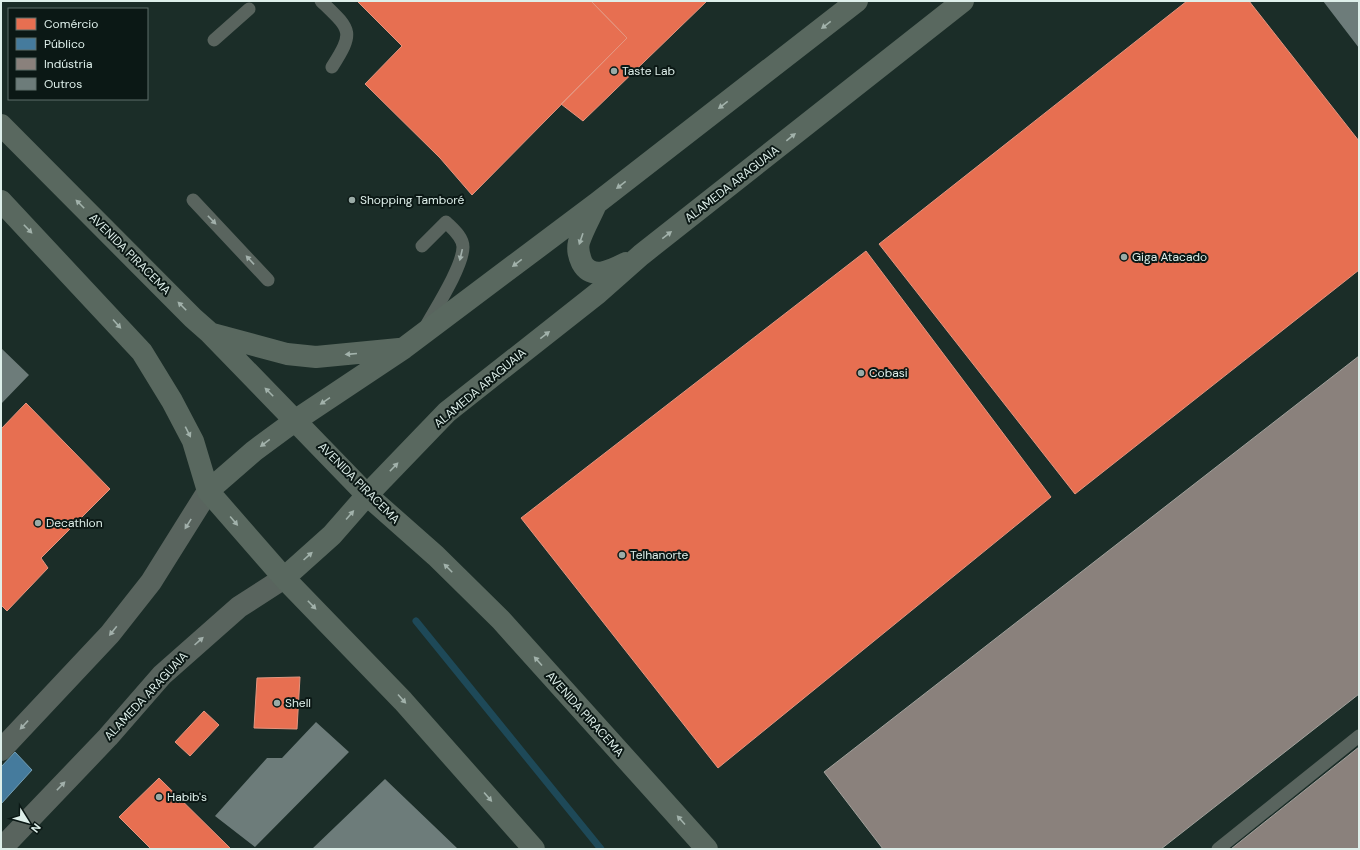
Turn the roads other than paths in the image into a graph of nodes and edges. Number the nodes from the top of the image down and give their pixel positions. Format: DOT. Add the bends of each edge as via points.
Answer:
graph roads {
  1 [pos="321,1"];
  2 [pos="856,1"];
  3 [pos="964,1"];
  4 [pos="249,9"];
  5 [pos="214,40"];
  6 [pos="332,67"];
  7 [pos="1,125"];
  8 [pos="193,200"];
  9 [pos="1,201"];
  10 [pos="597,203"];
  11 [pos="422,246"];
  12 [pos="641,255"];
  13 [pos="268,280"];
  14 [pos="210,333"];
  15 [pos="423,333"];
  16 [pos="404,348"];
  17 [pos="296,420"];
  18 [pos="208,491"];
  19 [pos="368,495"];
  20 [pos="284,578"];
  21 [pos="1359,736"];
  22 [pos="1,750"];
  23 [pos="1,849"];
  24 [pos="534,849"];
  25 [pos="708,849"];
  26 [pos="1218,849"];
  1 -- 6 [label="lane" via="346,27 348,40"];
  2 -- 10 [label="main road, one-way"];
  12 -- 3 [label="main road, ALAMEDA ARAGUAIA, one-way"];
  4 -- 5 [label="lane"];
  14 -- 7 [label="main road, AVENIDA PIRACEMA, one-way"];
  8 -- 13 [label="lane"];
  9 -- 18 [label="main road, one-way" via="142,352 172,401 192,441"];
  10 -- 12 [label="main road, one-way" via="579,242 578,255 585,269 592,273 613,270"];
  10 -- 15 [label="main road, one-way"];
  11 -- 15 [label="lane, one-way" via="446,222 460,236 463,246 461,260"];
  19 -- 12 [label="main road, ALAMEDA ARAGUAIA, one-way" via="447,412 598,293"];
  16 -- 14 [label="main road, one-way" via="316,357 287,354"];
  17 -- 14 [label="main road, AVENIDA PIRACEMA, one-way"];
  15 -- 16 [label="main road"];
  16 -- 17 [label="main road, one-way"];
  17 -- 18 [label="main road, one-way"];
  17 -- 19 [label="main road, AVENIDA PIRACEMA"];
  18 -- 20 [label="main road, one-way"];
  18 -- 22 [label="street, one-way" via="151,582 110,634"];
  20 -- 19 [label="main road, ALAMEDA ARAGUAIA, one-way" via="332,535"];
  25 -- 19 [label="main road, AVENIDA PIRACEMA, one-way" via="501,620 436,556"];
  23 -- 20 [label="street, ALAMEDA ARAGUAIA, one-way" via="108,737 162,675 239,607"];
  20 -- 24 [label="main road, one-way" via="403,701"];
  21 -- 26 [label="lane"];
}
